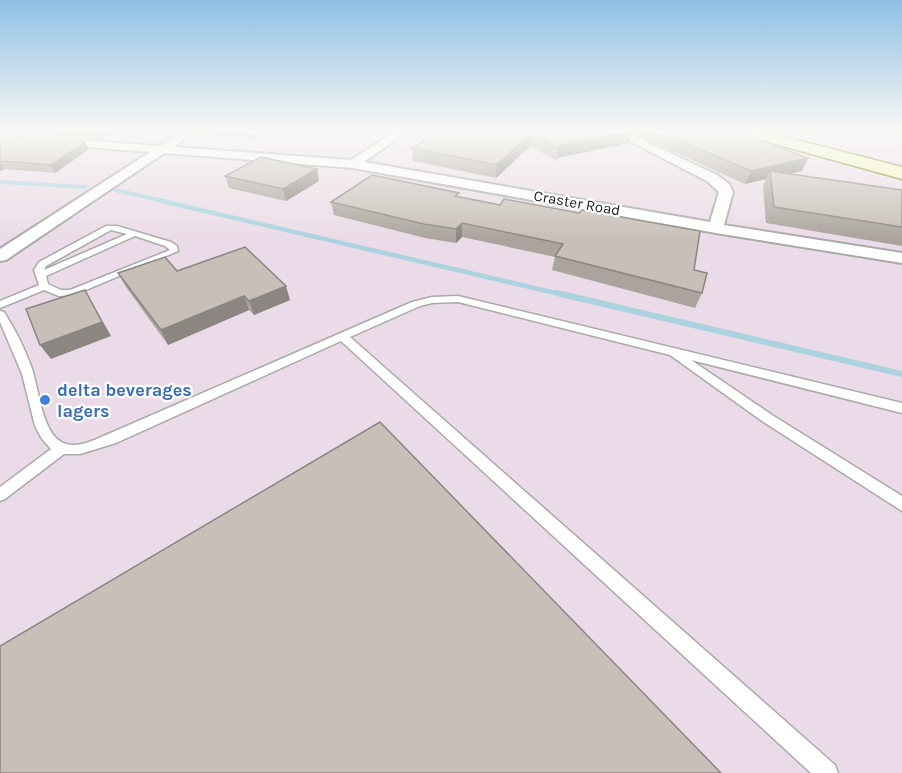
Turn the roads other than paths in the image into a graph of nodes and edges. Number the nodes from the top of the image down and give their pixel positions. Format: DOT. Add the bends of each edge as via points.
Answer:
graph roads {
  1 [pos="134,167"];
  2 [pos="371,167"];
  3 [pos="689,167"];
  4 [pos="880,167"];
  5 [pos="902,173"];
  6 [pos="716,228"];
  7 [pos="136,233"];
  8 [pos="0,256"];
  9 [pos="902,258"];
  10 [pos="43,280"];
  11 [pos="0,305"];
  12 [pos="0,314"];
  13 [pos="343,337"];
  14 [pos="670,351"];
  15 [pos="902,408"];
  16 [pos="62,448"];
  17 [pos="0,495"];
  18 [pos="902,504"];
  19 [pos="827,773"];
  1 -- 8 [label="street"];
  2 -- 6 [label="street, Craster Road"];
  3 -- 6 [label="street" via="724,187"];
  4 -- 5 [label="main road"];
  6 -- 9 [label="street, Craster Road"];
  7 -- 10 [label="lane"];
  7 -- 10 [label="lane" via="105,229 42,264 39,270"];
  7 -- 10 [label="lane" via="168,244 174,251 71,293 59,293"];
  10 -- 11 [label="lane"];
  12 -- 16 [label="lane" via="28,375 36,414 48,437"];
  13 -- 14 [label="lane" via="416,304 458,299"];
  13 -- 16 [label="lane" via="111,439 85,448"];
  13 -- 19 [label="lane"];
  14 -- 15 [label="lane"];
  14 -- 18 [label="lane" via="766,418"];
  16 -- 17 [label="lane"];
}
